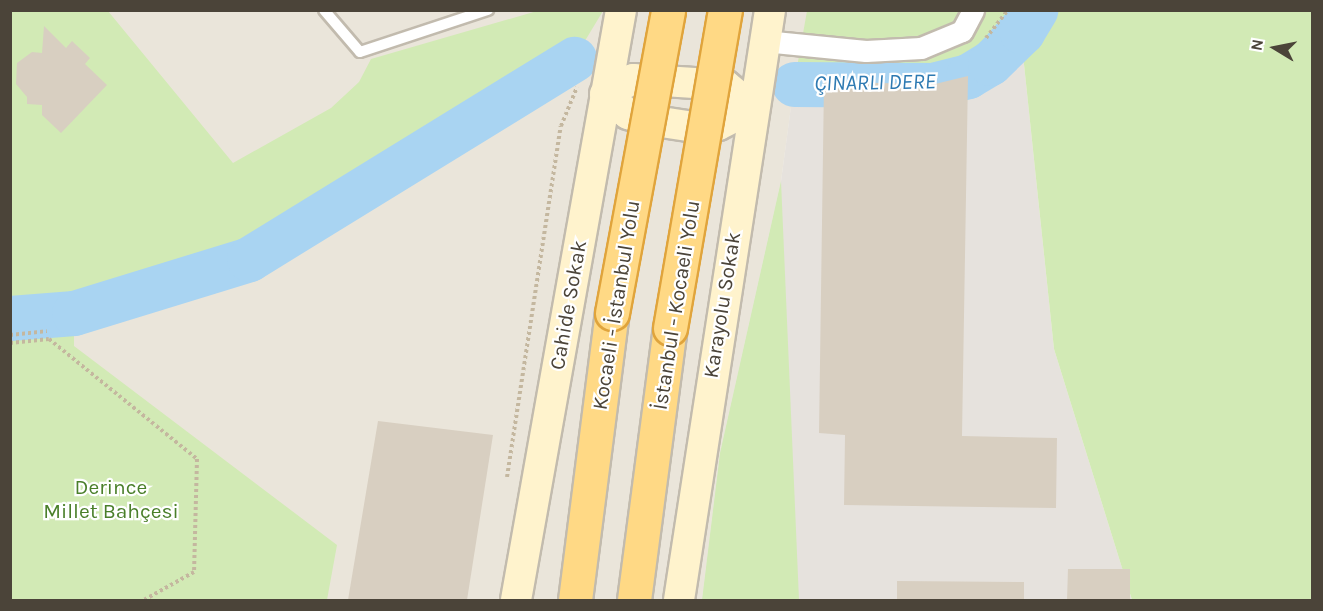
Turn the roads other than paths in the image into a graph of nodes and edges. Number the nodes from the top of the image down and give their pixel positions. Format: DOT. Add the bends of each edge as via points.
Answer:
graph roads {
  1 [pos="324,10"];
  2 [pos="488,10"];
  3 [pos="621,10"];
  4 [pos="634,10"];
  5 [pos="668,10"];
  6 [pos="725,10"];
  7 [pos="770,10"];
  8 [pos="973,10"];
  9 [pos="764,41"];
  10 [pos="758,76"];
  11 [pos="724,85"];
  12 [pos="620,95"];
  13 [pos="752,108"];
  14 [pos="718,125"];
  15 [pos="746,146"];
  16 [pos="575,594"];
  17 [pos="516,600"];
  18 [pos="529,600"];
  19 [pos="634,600"];
  20 [pos="679,600"];
  1 -- 2 [label="lane" via="360,52"];
  3 -- 12 [label="main road, Cahide Sokak"];
  4 -- 12 [label="main road, Cahide Sokak"];
  5 -- 16 [label="highway, Kocaeli - İstanbul Yolu, bridge" via="612,313"];
  6 -- 19 [label="highway, İstanbul - Kocaeli Yolu, bridge" via="670,328"];
  7 -- 9 [label="main road, Karayolu Sokak"];
  8 -- 9 [label="street" via="962,31 921,48 866,51"];
  9 -- 10 [label="main road, Karayolu Sokak"];
  10 -- 11 [label="main road"];
  10 -- 13 [label="main road, Karayolu Sokak"];
  11 -- 12 [label="main road"];
  11 -- 13 [label="main road"];
  12 -- 14 [label="main road" via="685,126"];
  12 -- 17 [label="main road, Cahide Sokak"];
  12 -- 18 [label="main road, Cahide Sokak"];
  13 -- 14 [label="main road"];
  13 -- 15 [label="main road, Karayolu Sokak"];
  14 -- 15 [label="main road"];
  15 -- 20 [label="main road, Karayolu Sokak"];
}
